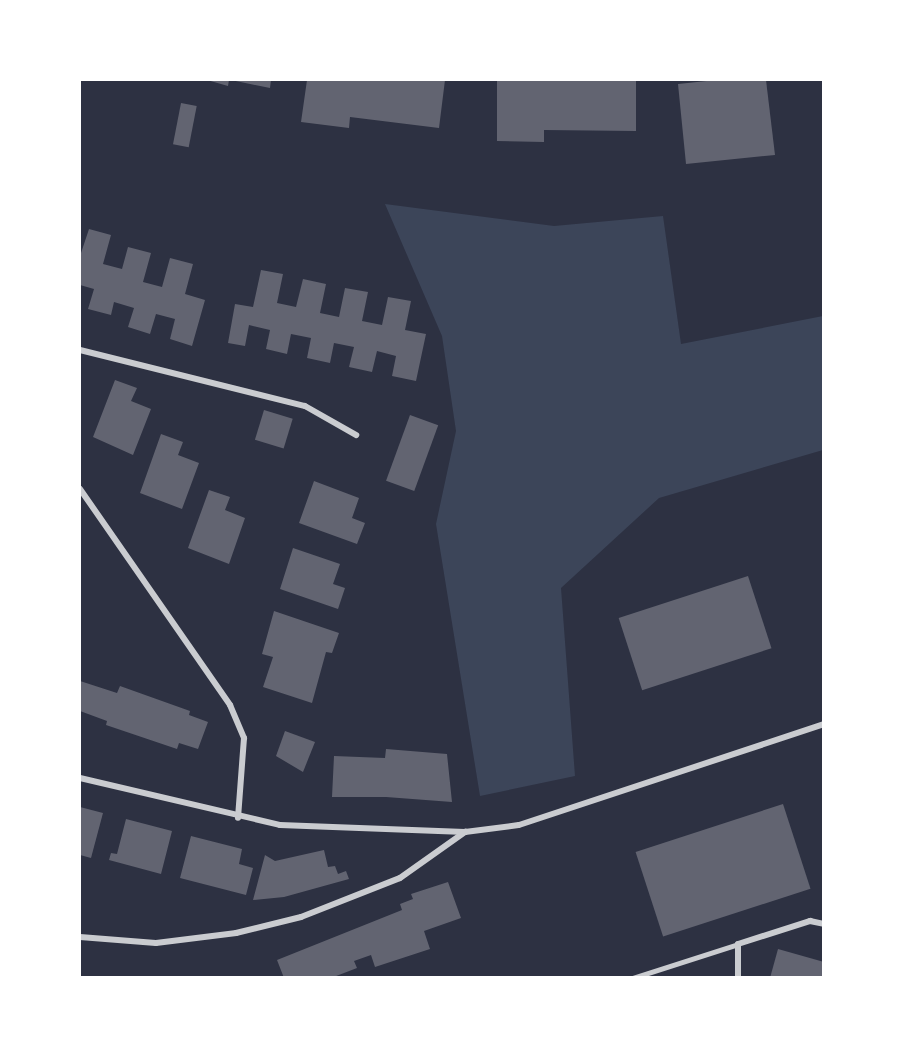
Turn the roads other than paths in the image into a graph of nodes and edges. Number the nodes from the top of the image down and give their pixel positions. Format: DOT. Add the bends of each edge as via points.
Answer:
graph roads {
  1 [pos="80,350"];
  2 [pos="356,435"];
  3 [pos="80,489"];
  4 [pos="824,724"];
  5 [pos="80,778"];
  6 [pos="238,818"];
  7 [pos="465,832"];
  8 [pos="824,924"];
  9 [pos="80,937"];
  10 [pos="738,944"];
  11 [pos="633,978"];
  12 [pos="738,978"];
  1 -- 2 [label="street" via="305,406"];
  3 -- 6 [label="street" via="230,705 244,738"];
  4 -- 7 [label="street" via="519,825"];
  5 -- 6 [label="street"];
  6 -- 7 [label="street" via="332,829"];
  7 -- 9 [label="street" via="400,878 301,917 236,933 156,943"];
  8 -- 10 [label="street" via="810,921"];
  10 -- 11 [label="lane"];
  10 -- 12 [label="street"];
}
